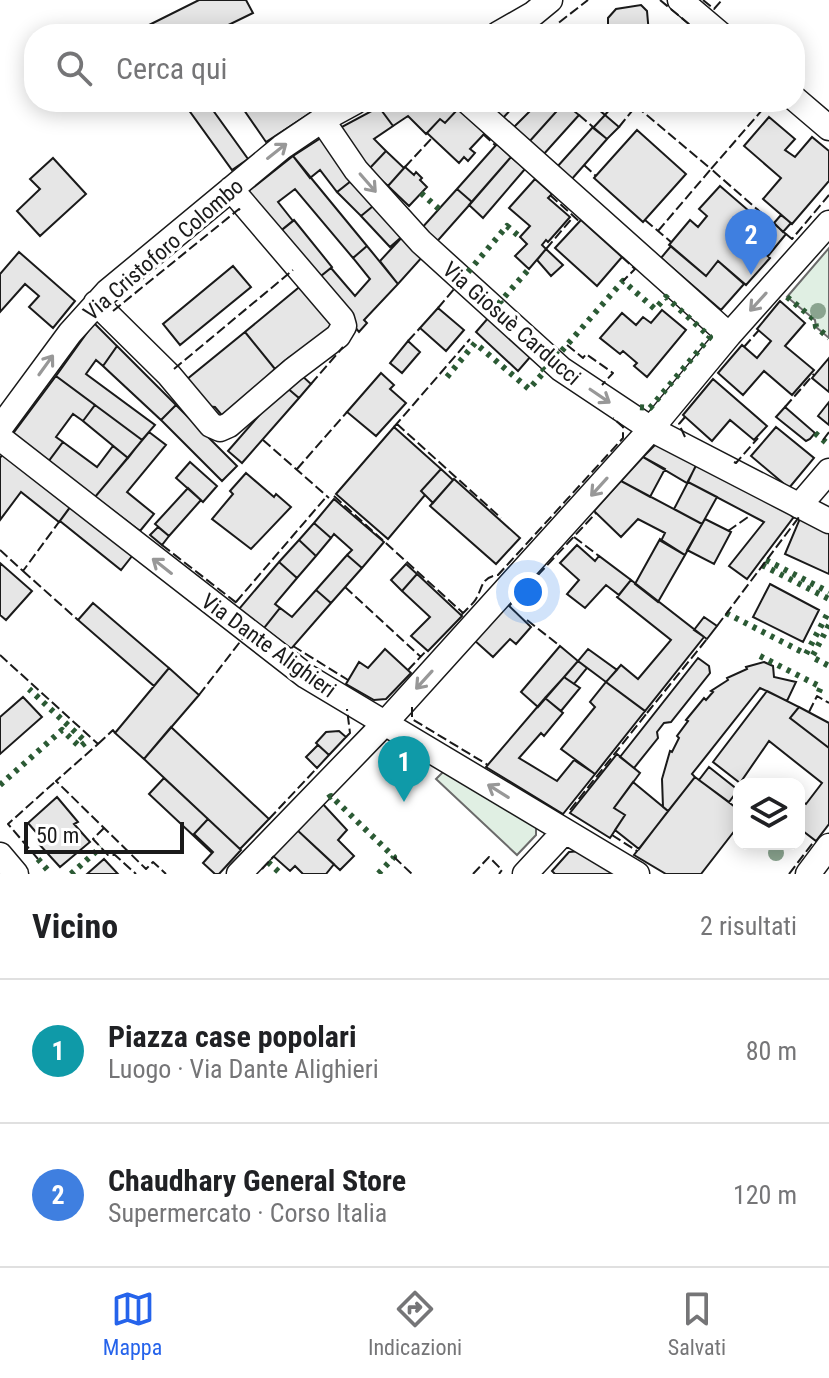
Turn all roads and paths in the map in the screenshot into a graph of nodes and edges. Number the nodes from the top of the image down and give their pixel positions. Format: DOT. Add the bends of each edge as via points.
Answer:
graph roads {
  1 [pos="550,0"];
  2 [pos="680,0"];
  3 [pos="516,24"];
  4 [pos="708,24"];
  5 [pos="805,108"];
  6 [pos="337,112"];
  7 [pos="479,112"];
  8 [pos="322,120"];
  9 [pos="829,128"];
  10 [pos="231,189"];
  11 [pos="829,223"];
  12 [pos="96,303"];
  13 [pos="729,335"];
  14 [pos="0,428"];
  15 [pos="651,429"];
  16 [pos="0,438"];
  17 [pos="829,471"];
  18 [pos="799,506"];
  19 [pos="829,521"];
  20 [pos="386,722"];
  21 [pos="564,832"];
  22 [pos="829,846"];
  23 [pos="0,855"];
  24 [pos="16,874"];
  25 [pos="239,874"];
  26 [pos="525,874"];
  27 [pos="637,874"];
  28 [pos="808,874"];
  1 -- 3 [label="street"];
  2 -- 4 [label="street"];
  5 -- 9 [label="street"];
  6 -- 8 [label="street, Via Cristoforo Colombo"];
  7 -- 13 [label="street"];
  10 -- 8 [label="street, Via Cristoforo Colombo, one-way"];
  8 -- 15 [label="street, Via Giosuè Carducci, one-way" via="362,176 430,251 552,362"];
  10 -- 12 [label="street, Via Cristoforo Colombo"];
  10 -- 12 [label="street" via="342,319 338,336 220,429"];
  11 -- 13 [label="street, one-way"];
  14 -- 12 [label="street, Via Cristoforo Colombo, one-way"];
  13 -- 15 [label="street"];
  15 -- 18 [label="street, Via Giosuè Carducci"];
  15 -- 20 [label="street, one-way"];
  20 -- 16 [label="street, Via Dante Alighieri, one-way" via="280,658"];
  17 -- 18 [label="street"];
  18 -- 19 [label="street, Via Giosuè Carducci"];
  21 -- 20 [label="street, Via Dante Alighieri, one-way"];
  20 -- 25 [label="street"];
  21 -- 26 [label="street"];
  21 -- 27 [label="street, Via Dante Alighieri"];
  22 -- 28 [label="street"];
  23 -- 24 [label="street"];
}
